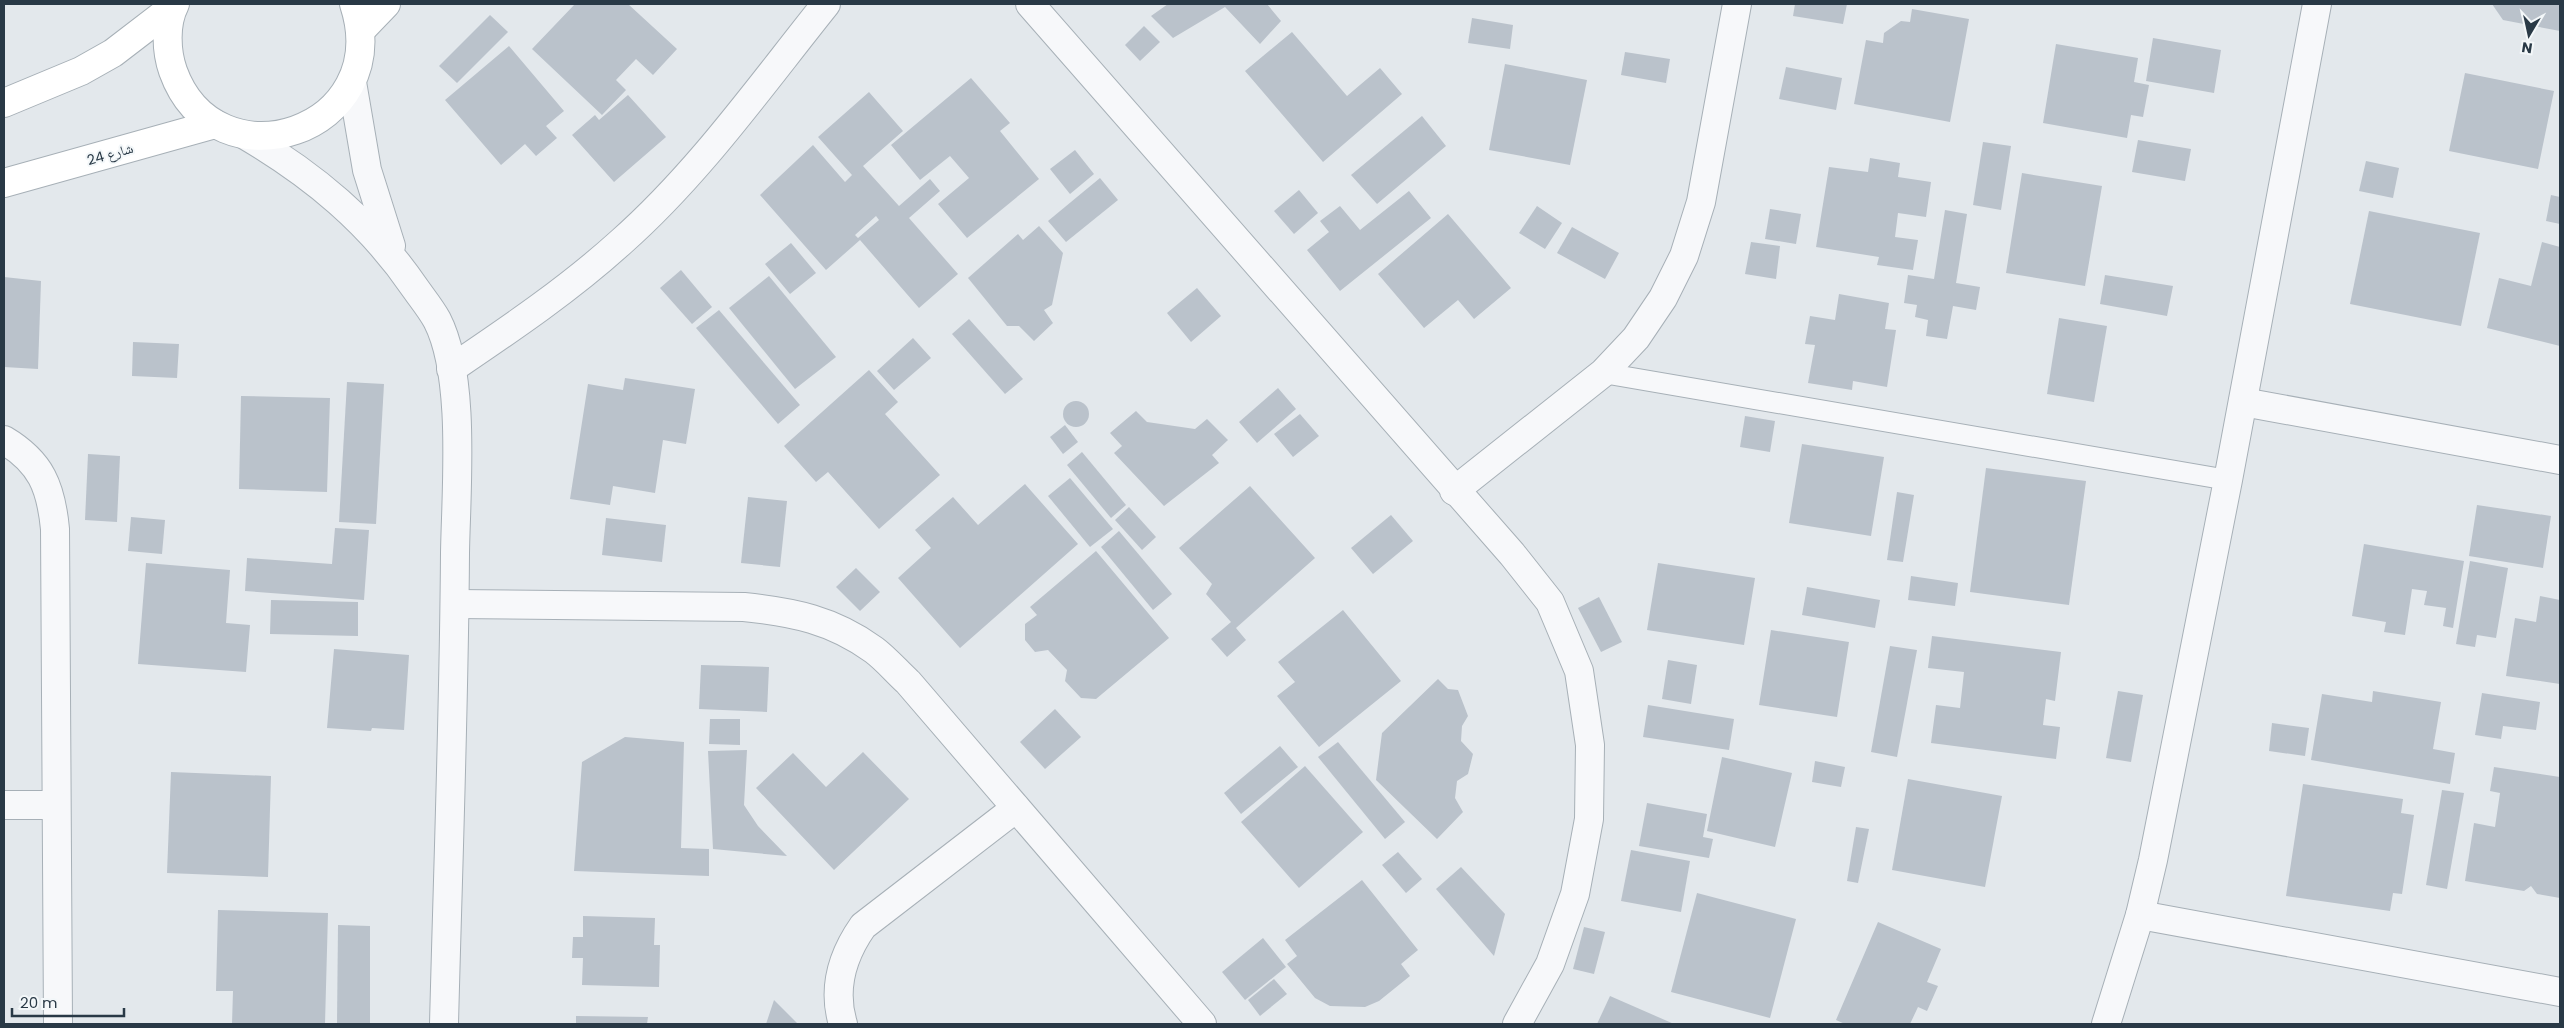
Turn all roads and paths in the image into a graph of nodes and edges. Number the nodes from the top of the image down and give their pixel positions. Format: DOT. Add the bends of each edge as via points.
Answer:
graph roads {
  1 [pos="354,4"];
  2 [pos="386,4"];
  3 [pos="826,4"];
  4 [pos="1030,4"];
  5 [pos="1737,4"];
  6 [pos="2317,4"];
  7 [pos="174,5"];
  8 [pos="361,30"];
  9 [pos="352,82"];
  10 [pos="4,103"];
  11 [pos="216,124"];
  12 [pos="245,135"];
  13 [pos="4,183"];
  14 [pos="395,259"];
  15 [pos="451,369"];
  16 [pos="1603,373"];
  17 [pos="2243,402"];
  18 [pos="4,440"];
  19 [pos="2560,460"];
  20 [pos="2228,480"];
  21 [pos="1454,491"];
  22 [pos="455,604"];
  23 [pos="4,805"];
  24 [pos="55,805"];
  25 [pos="1016,808"];
  26 [pos="2140,915"];
  27 [pos="2560,992"];
  28 [pos="58,1024"];
  29 [pos="444,1024"];
  30 [pos="843,1024"];
  31 [pos="1202,1024"];
  32 [pos="1517,1024"];
  33 [pos="2106,1024"];
  1 -- 8 [label="street"];
  2 -- 8 [label="street"];
  3 -- 15 [label="street" via="677,187 623,241 564,291"];
  4 -- 21 [label="street"];
  5 -- 16 [label="street" via="1701,202 1684,256 1663,298 1636,338"];
  6 -- 17 [label="street"];
  7 -- 10 [label="street" via="113,53 81,71"];
  7 -- 11 [label="street" via="168,33 172,68 178,85 194,106"];
  8 -- 9 [label="street" via="360,57"];
  9 -- 12 [label="street" via="334,108 308,127 277,136"];
  9 -- 14 [label="street" via="367,170"];
  11 -- 12 [label="street"];
  11 -- 13 [label="street, شارع 24"];
  12 -- 14 [label="street" via="278,154 340,200"];
  14 -- 15 [label="street" via="437,321"];
  15 -- 22 [label="street" via="457,431"];
  16 -- 20 [label="lane"];
  16 -- 21 [label="street"];
  17 -- 19 [label="street"];
  17 -- 20 [label="street"];
  18 -- 24 [label="street" via="36,466 47,486 53,507"];
  20 -- 26 [label="street"];
  21 -- 32 [label="street" via="1512,554 1550,602 1579,671 1590,745 1590,819 1575,894 1550,964"];
  22 -- 25 [label="street" via="744,607 790,612 834,626 874,650 908,682"];
  22 -- 29 [label="street"];
  23 -- 24 [label="street"];
  24 -- 28 [label="street"];
  25 -- 30 [label="street" via="864,926 850,945 842,966 838,989"];
  25 -- 31 [label="street"];
  26 -- 27 [label="street"];
  26 -- 33 [label="street"];
}
